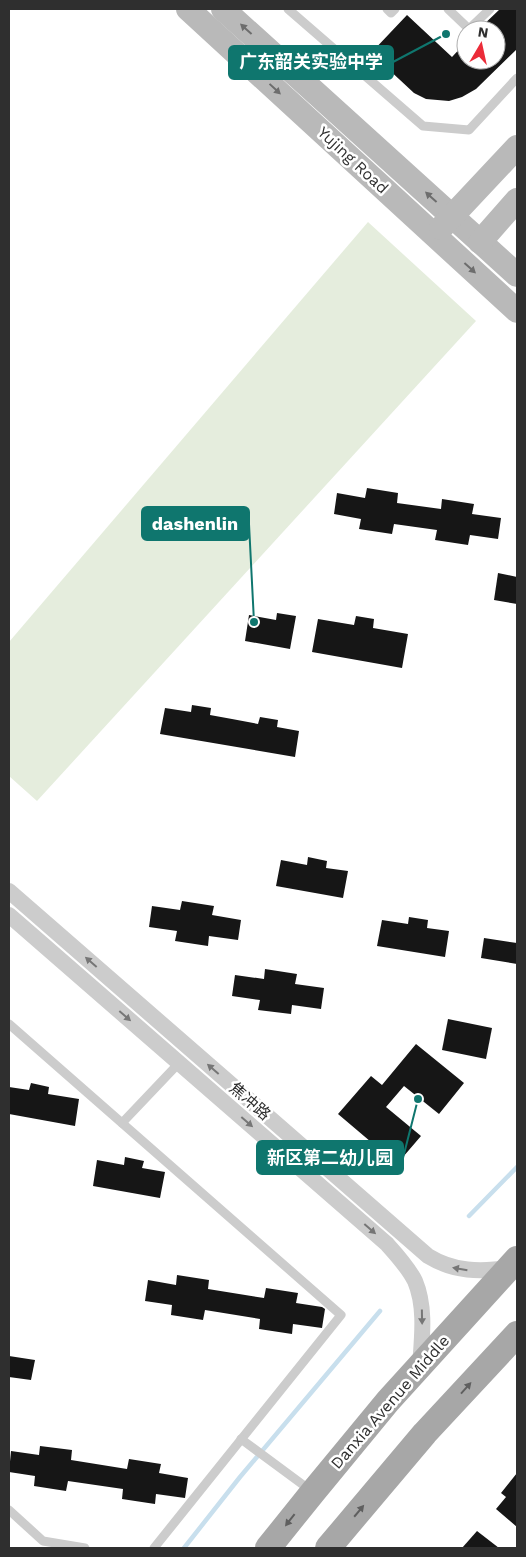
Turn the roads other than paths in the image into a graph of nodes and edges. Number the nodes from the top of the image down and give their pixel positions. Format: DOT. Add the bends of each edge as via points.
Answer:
graph roads {
  1 [pos="188,9"];
  2 [pos="223,9"];
  3 [pos="288,9"];
  4 [pos="387,9"];
  5 [pos="395,9"];
  6 [pos="448,9"];
  7 [pos="490,9"];
  8 [pos="517,78"];
  9 [pos="517,148"];
  10 [pos="517,200"];
  11 [pos="452,216"];
  12 [pos="434,235"];
  13 [pos="480,242"];
  14 [pos="517,275"];
  15 [pos="517,311"];
  16 [pos="9,891"];
  17 [pos="9,915"];
  18 [pos="9,1024"];
  19 [pos="179,1063"];
  20 [pos="122,1123"];
  21 [pos="513,1264"];
  22 [pos="517,1334"];
  23 [pos="420,1366"];
  24 [pos="241,1439"];
  25 [pos="313,1492"];
  26 [pos="9,1510"];
  27 [pos="85,1548"];
  28 [pos="154,1548"];
  29 [pos="268,1548"];
  30 [pos="328,1548"];
  1 -- 12 [label="main road, Yujing Road, one-way"];
  11 -- 2 [label="main road, Yujing Road, one-way"];
  3 -- 8 [label="lane" via="423,126 469,130"];
  4 -- 5 [label="lane" via="391,13"];
  6 -- 7 [label="lane" via="469,29"];
  9 -- 11 [label="main road"];
  10 -- 13 [label="main road"];
  11 -- 12 [label="main road"];
  11 -- 13 [label="main road, Yujing Road"];
  12 -- 15 [label="main road, Yujing Road, one-way"];
  13 -- 14 [label="main road, Yujing Road"];
  21 -- 16 [label="street, 焦冲路, one-way" via="469,1271 428,1256"];
  17 -- 19 [label="street, 焦冲路, one-way"];
  18 -- 20 [label="lane"];
  19 -- 20 [label="lane"];
  19 -- 23 [label="street, 焦冲路, one-way" via="387,1244 400,1259 415,1282 421,1307"];
  20 -- 24 [label="lane" via="341,1315"];
  21 -- 23 [label="main road, Danxia Avenue Middle"];
  30 -- 22 [label="main road, one-way" via="426,1433"];
  23 -- 25 [label="main road, Danxia Avenue Middle"];
  24 -- 25 [label="lane"];
  24 -- 28 [label="lane"];
  25 -- 29 [label="main road, Danxia Avenue Middle, one-way"];
  26 -- 27 [label="lane" via="43,1541"];
}
